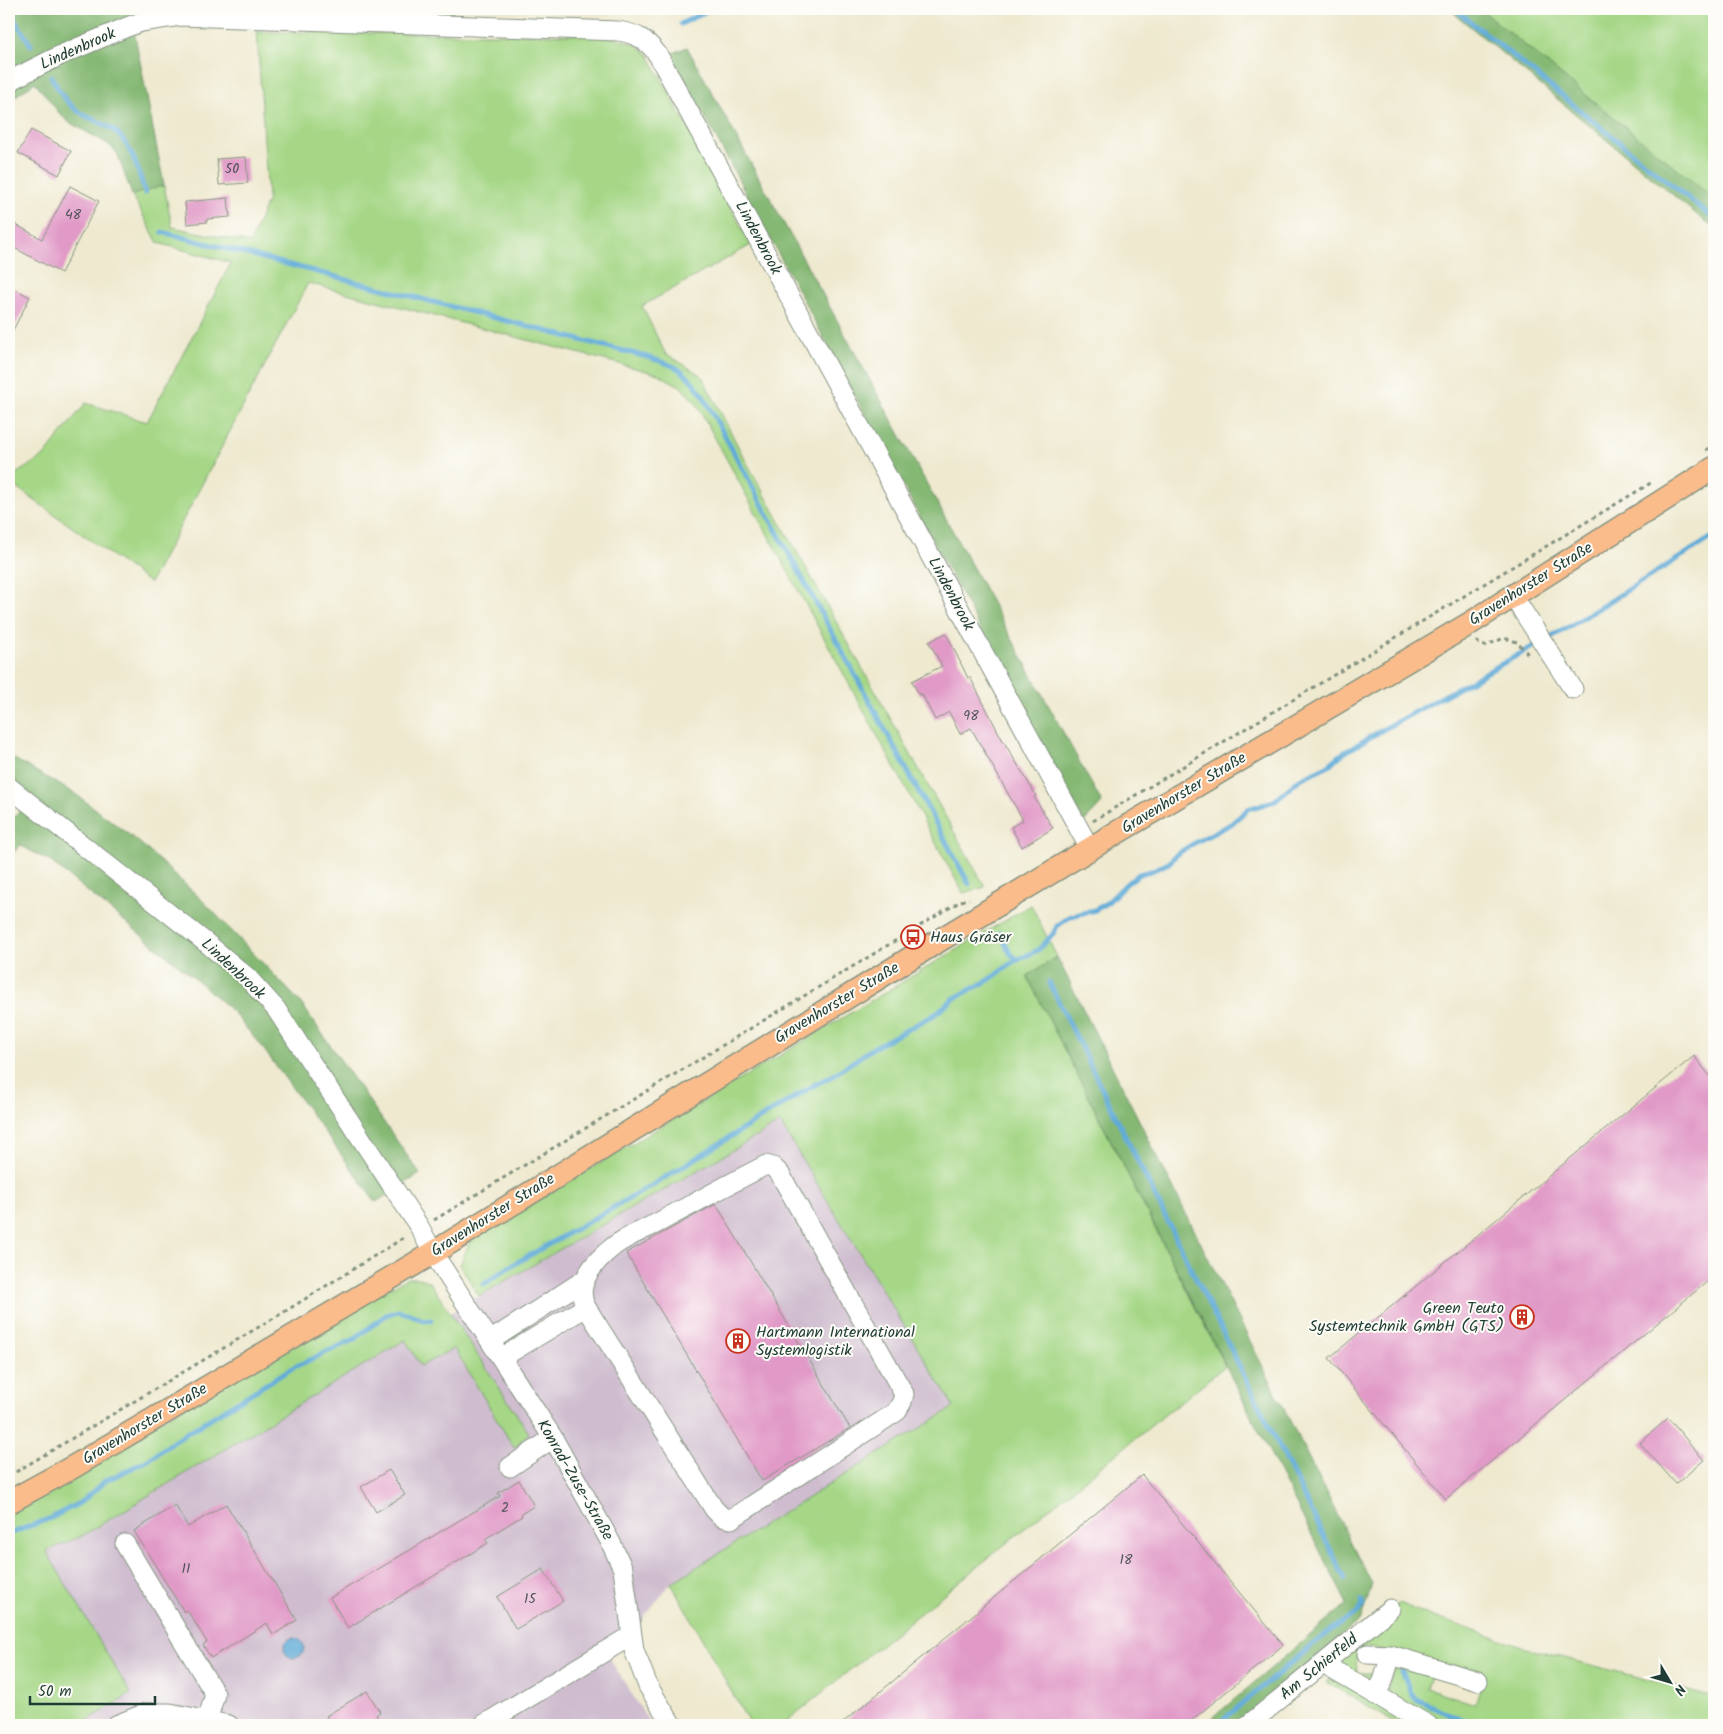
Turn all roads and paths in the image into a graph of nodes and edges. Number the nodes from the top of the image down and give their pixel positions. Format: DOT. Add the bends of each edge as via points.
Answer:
graph roads {
  1 [pos="179,13"];
  2 [pos="9,84"];
  3 [pos="1714,445"];
  4 [pos="1706,461"];
  5 [pos="1656,480"];
  6 [pos="1513,596"];
  7 [pos="1456,601"];
  8 [pos="1468,624"];
  9 [pos="1534,660"];
  10 [pos="1573,689"];
  11 [pos="11,796"];
  12 [pos="1086,842"];
  13 [pos="975,897"];
  14 [pos="420,1228"];
  15 [pos="433,1253"];
  16 [pos="584,1280"];
  17 [pos="586,1307"];
  18 [pos="490,1341"];
  19 [pos="501,1358"];
  20 [pos="553,1438"];
  21 [pos="510,1467"];
  22 [pos="9,1476"];
  23 [pos="9,1502"];
  24 [pos="125,1544"];
  25 [pos="1390,1609"];
  26 [pos="632,1635"];
  27 [pos="1367,1654"];
  28 [pos="1391,1655"];
  29 [pos="1323,1664"];
  30 [pos="1478,1681"];
  31 [pos="1375,1695"];
  32 [pos="207,1721"];
  33 [pos="116,1725"];
  34 [pos="229,1725"];
  35 [pos="483,1725"];
  36 [pos="672,1725"];
  37 [pos="1248,1725"];
  38 [pos="1428,1725"];
  1 -- 2 [label="street, Lindenbrook" via="127,27 63,54"];
  1 -- 12 [label="street, Lindenbrook" via="618,31 633,33 649,43 658,54"];
  3 -- 4 [label="path"];
  4 -- 6 [label="main road, Gravenhorster Straße"];
  5 -- 7 [label="path"];
  6 -- 8 [label="main road, Gravenhorster Straße"];
  6 -- 10 [label="street"];
  7 -- 8 [label="path"];
  7 -- 12 [label="path" via="1094,819"];
  8 -- 9 [label="path" via="1479,644 1485,646 1504,638 1517,642"];
  8 -- 12 [label="main road, Gravenhorster Straße"];
  11 -- 14 [label="street, Lindenbrook" via="246,976 276,1009"];
  12 -- 15 [label="main road, Gravenhorster Straße"];
  13 -- 14 [label="path" via="960,901"];
  14 -- 15 [label="street, Lindenbrook"];
  14 -- 22 [label="path"];
  15 -- 18 [label="street, Konrad-Zuse-Straße"];
  15 -- 23 [label="main road, Gravenhorster Straße" via="74,1467"];
  16 -- 17 [label="street" via="581,1290"];
  16 -- 17 [label="street" via="615,1245 766,1165 773,1167 780,1174 904,1394 902,1402 896,1412 731,1520 714,1509"];
  16 -- 18 [label="street"];
  17 -- 19 [label="street"];
  18 -- 19 [label="street, Konrad-Zuse-Straße"];
  19 -- 20 [label="street, Konrad-Zuse-Straße"];
  20 -- 21 [label="street"];
  20 -- 26 [label="street, Konrad-Zuse-Straße" via="623,1569"];
  24 -- 32 [label="street" via="215,1694"];
  25 -- 29 [label="street, Am Schierfeld"];
  26 -- 35 [label="street"];
  26 -- 36 [label="street, Konrad-Zuse-Straße" via="634,1650 648,1686"];
  27 -- 28 [label="street"];
  28 -- 30 [label="street"];
  28 -- 31 [label="street"];
  29 -- 31 [label="street"];
  29 -- 37 [label="street, Am Schierfeld"];
  31 -- 38 [label="street"];
  32 -- 33 [label="street" via="170,1713 146,1713"];
  32 -- 34 [label="street"];
}
